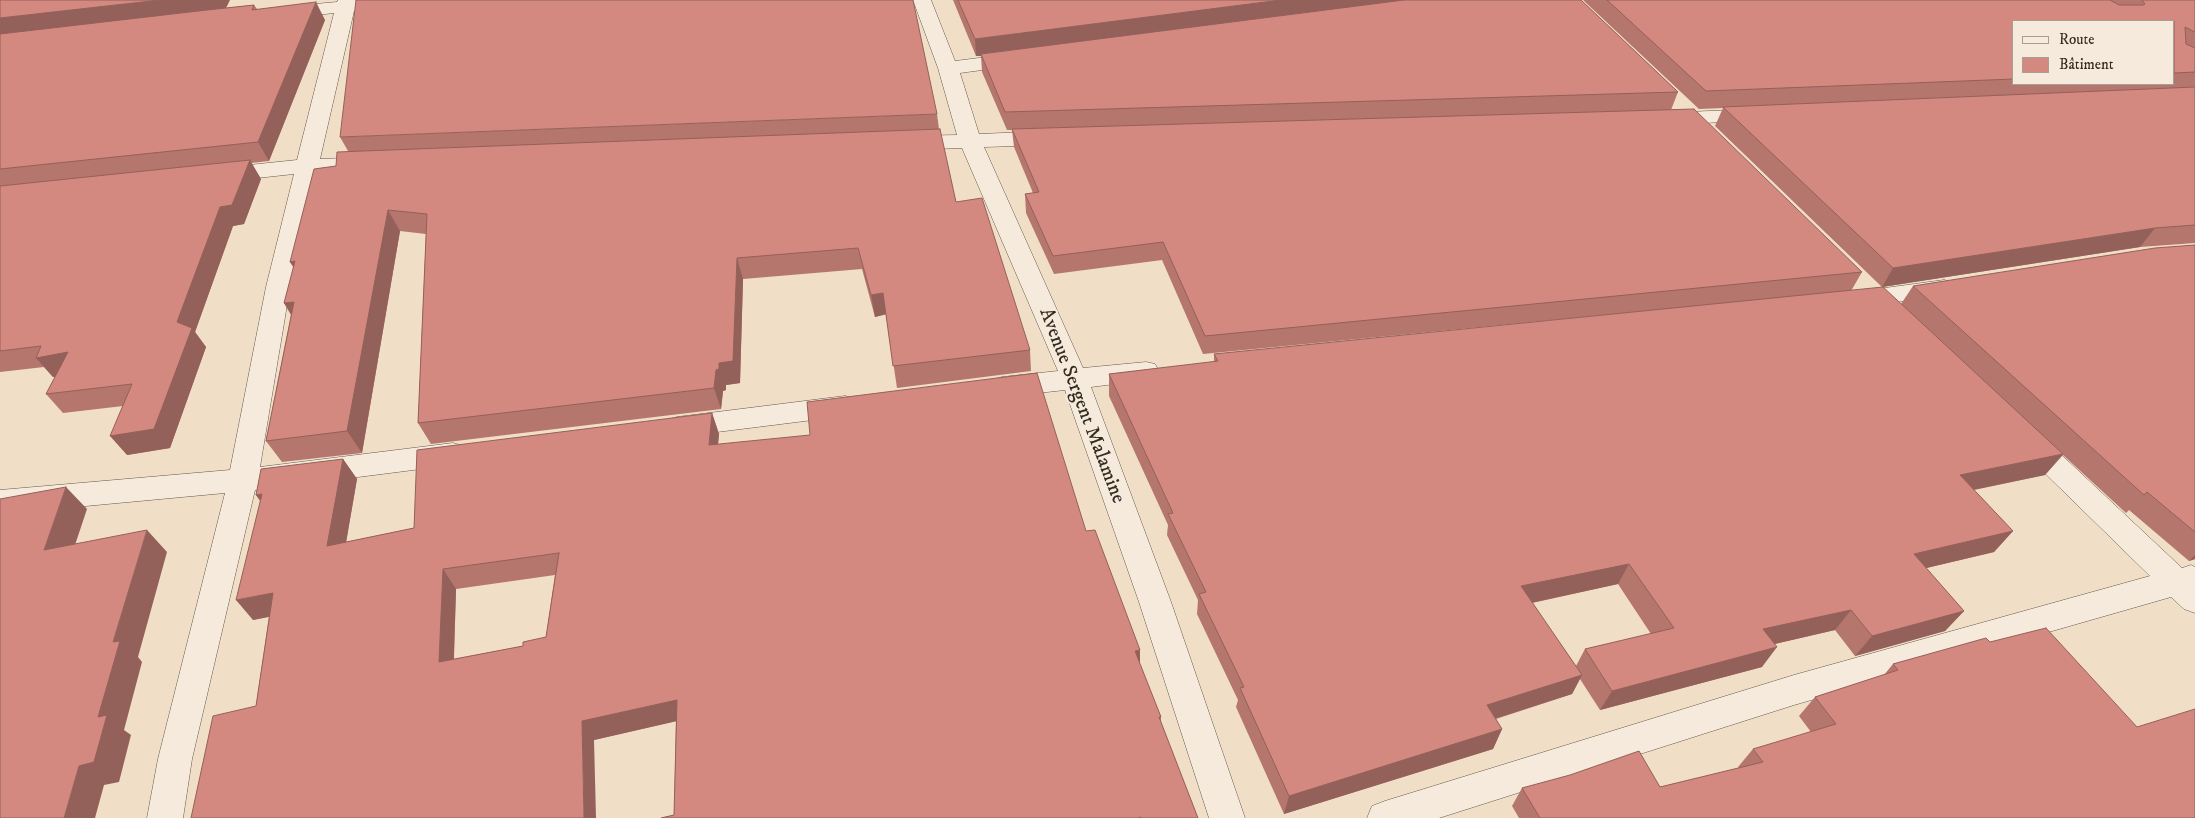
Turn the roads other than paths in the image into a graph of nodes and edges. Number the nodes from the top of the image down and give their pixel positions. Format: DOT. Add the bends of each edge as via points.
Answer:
graph roads {
  1 [pos="410,0"];
  2 [pos="922,0"];
  3 [pos="346,3"];
  4 [pos="267,15"];
  5 [pos="1036,56"];
  6 [pos="948,68"];
  7 [pos="1672,98"];
  8 [pos="1771,115"];
  9 [pos="1692,118"];
  10 [pos="1643,119"];
  11 [pos="1069,137"];
  12 [pos="1714,139"];
  13 [pos="970,140"];
  14 [pos="892,143"];
  15 [pos="388,163"];
  16 [pos="308,166"];
  17 [pos="199,177"];
  18 [pos="1855,278"];
  19 [pos="1964,285"];
  20 [pos="1876,298"];
  21 [pos="1827,303"];
  22 [pos="1897,318"];
  23 [pos="1173,368"];
  24 [pos="1074,378"];
  25 [pos="975,390"];
  26 [pos="866,404"];
  27 [pos="2010,423"];
  28 [pos="649,430"];
  29 [pos="481,451"];
  30 [pos="243,480"];
  31 [pos="0,502"];
  32 [pos="2189,587"];
  33 [pos="165,818"];
  34 [pos="1227,818"];
  35 [pos="1386,818"];
  1 -- 3 [label="street"];
  2 -- 6 [label="street, Avenue Sergent Malamine"];
  3 -- 4 [label="street"];
  3 -- 16 [label="street"];
  5 -- 6 [label="street"];
  6 -- 13 [label="street, Avenue Sergent Malamine"];
  7 -- 9 [label="street"];
  8 -- 9 [label="street"];
  9 -- 10 [label="street"];
  9 -- 12 [label="street"];
  11 -- 13 [label="street"];
  13 -- 14 [label="street"];
  13 -- 24 [label="street, Avenue Sergent Malamine"];
  15 -- 16 [label="street"];
  16 -- 17 [label="street"];
  16 -- 30 [label="street" via="278,287"];
  18 -- 20 [label="street"];
  19 -- 20 [label="street"];
  20 -- 21 [label="street"];
  20 -- 22 [label="street"];
  23 -- 24 [label="street"];
  24 -- 25 [label="street"];
  24 -- 34 [label="street, Avenue Sergent Malamine" via="1155,602"];
  26 -- 28 [label="street"];
  27 -- 32 [label="street"];
  29 -- 30 [label="street"];
  30 -- 31 [label="street"];
  30 -- 33 [label="street" via="175,759"];
  32 -- 35 [label="street" via="1794,690"];
}
